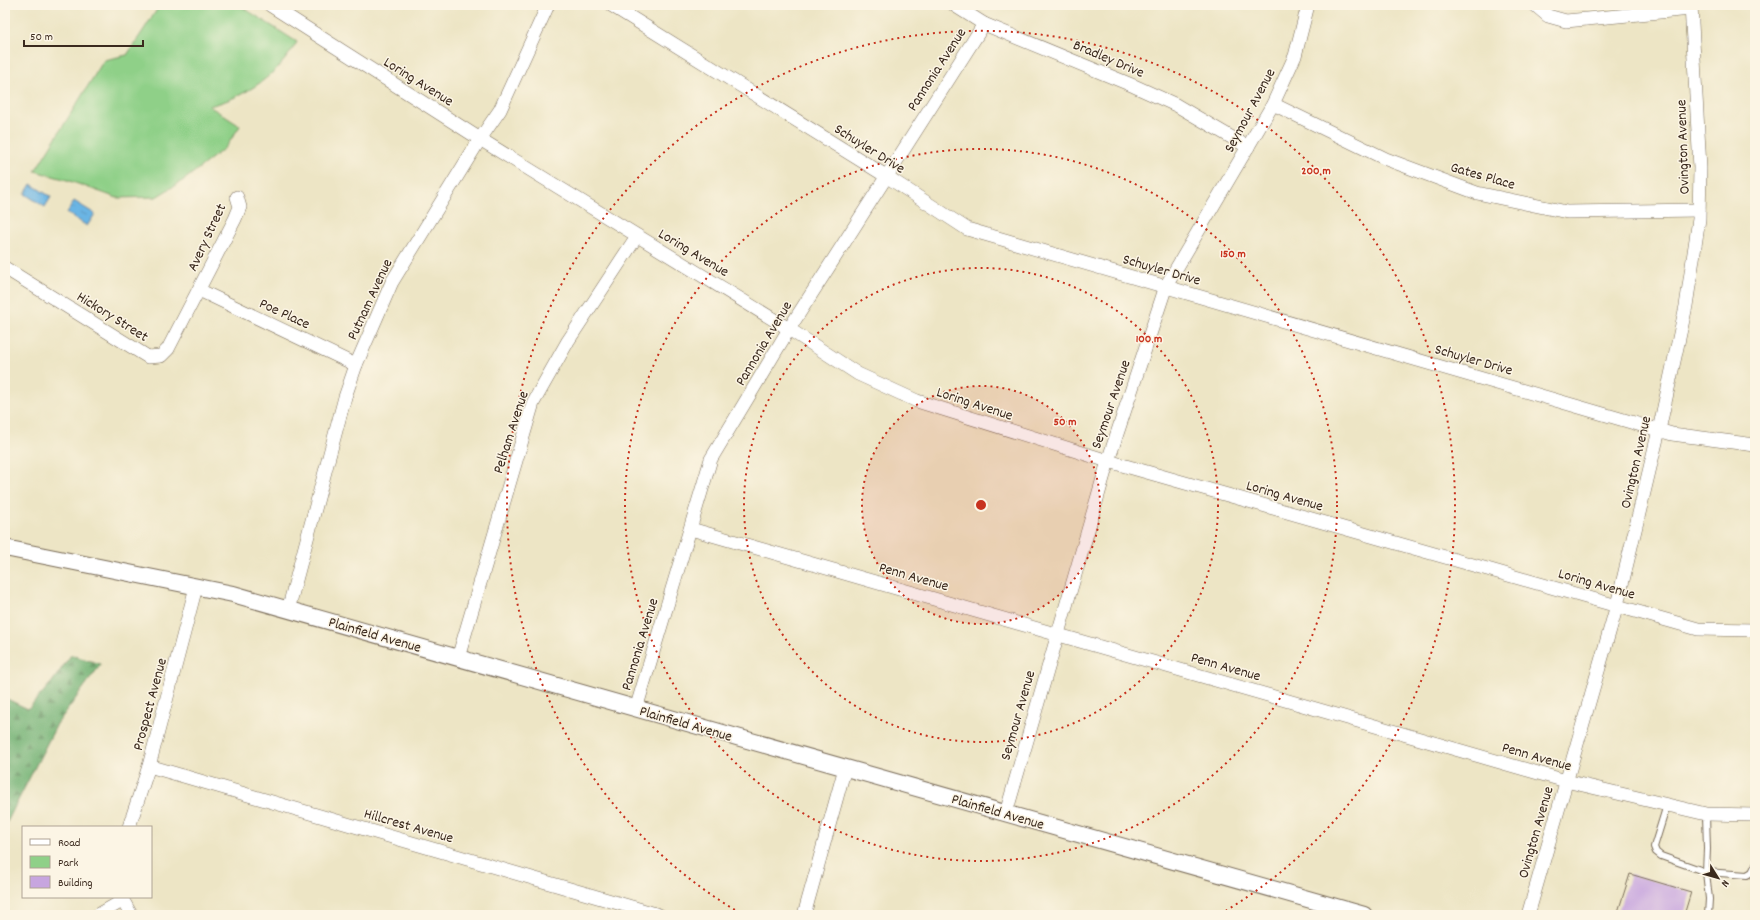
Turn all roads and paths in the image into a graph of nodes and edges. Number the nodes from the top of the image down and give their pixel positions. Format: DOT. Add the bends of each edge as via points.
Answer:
graph roads {
  1 [pos="270,5"];
  2 [pos="548,5"];
  3 [pos="611,5"];
  4 [pos="954,5"];
  5 [pos="1308,5"];
  6 [pos="1535,5"];
  7 [pos="1691,7"];
  8 [pos="984,24"];
  9 [pos="1273,104"];
  10 [pos="480,139"];
  11 [pos="1248,147"];
  12 [pos="886,176"];
  13 [pos="237,196"];
  14 [pos="1699,210"];
  15 [pos="637,236"];
  16 [pos="5,268"];
  17 [pos="1166,286"];
  18 [pos="199,290"];
  19 [pos="789,329"];
  20 [pos="356,364"];
  21 [pos="1659,430"];
  22 [pos="1755,445"];
  23 [pos="1108,461"];
  24 [pos="691,529"];
  25 [pos="5,548"];
  26 [pos="196,587"];
  27 [pos="1617,605"];
  28 [pos="288,610"];
  29 [pos="1755,630"];
  30 [pos="1057,634"];
  31 [pos="458,658"];
  32 [pos="636,709"];
  33 [pos="149,766"];
  34 [pos="845,768"];
  35 [pos="1566,781"];
  36 [pos="1667,805"];
  37 [pos="1006,813"];
  38 [pos="1706,814"];
  39 [pos="1755,815"];
  40 [pos="129,826"];
  41 [pos="1755,866"];
  42 [pos="1706,872"];
  43 [pos="122,899"];
  44 [pos="98,915"];
  45 [pos="130,915"];
  46 [pos="659,915"];
  47 [pos="804,915"];
  48 [pos="1364,915"];
  49 [pos="1528,915"];
  50 [pos="1708,915"];
  1 -- 10 [label="street, Loring Avenue"];
  2 -- 10 [label="street, Putnam Avenue" via="500,110"];
  3 -- 12 [label="street, Schuyler Drive"];
  4 -- 8 [label="street, Bradley Drive"];
  5 -- 9 [label="street, Seymour Avenue" via="1295,56"];
  6 -- 7 [label="street" via="1548,16 1566,22"];
  7 -- 14 [label="street, Ovington Avenue" via="1700,168"];
  8 -- 11 [label="street, Bradley Drive" via="1176,105"];
  8 -- 12 [label="street, Pannonia Avenue"];
  9 -- 11 [label="street, Seymour Avenue"];
  9 -- 14 [label="street, Gates Place" via="1386,159 1477,193 1567,212"];
  10 -- 15 [label="street, Loring Avenue"];
  10 -- 20 [label="street, Putnam Avenue" via="392,282"];
  11 -- 17 [label="street, Seymour Avenue"];
  12 -- 17 [label="street, Schuyler Drive" via="967,229"];
  12 -- 19 [label="street, Pannonia Avenue"];
  13 -- 18 [label="street, Avery Street" via="240,207"];
  14 -- 21 [label="street, Ovington Avenue" via="1686,306"];
  15 -- 19 [label="street, Loring Avenue"];
  15 -- 31 [label="street, Pelham Avenue" via="568,341 533,403"];
  16 -- 18 [label="street, Hickory Street" via="148,357 161,356 168,349"];
  17 -- 21 [label="street, Schuyler Drive"];
  17 -- 23 [label="street, Seymour Avenue"];
  18 -- 20 [label="street, Poe Place"];
  19 -- 23 [label="street, Loring Avenue" via="858,374 917,401"];
  19 -- 24 [label="street, Pannonia Avenue" via="711,459"];
  20 -- 28 [label="street, Putnam Avenue"];
  21 -- 22 [label="street, Schuyler Drive"];
  21 -- 27 [label="street, Ovington Avenue"];
  23 -- 27 [label="street, Loring Avenue"];
  23 -- 30 [label="street, Seymour Avenue"];
  24 -- 30 [label="street, Penn Avenue"];
  24 -- 32 [label="street, Pannonia Avenue"];
  25 -- 26 [label="street, Plainfield Avenue"];
  26 -- 28 [label="street, Plainfield Avenue" via="233,594"];
  26 -- 33 [label="street, Prospect Avenue"];
  27 -- 29 [label="street, Loring Avenue" via="1698,629"];
  27 -- 35 [label="street, Ovington Avenue"];
  28 -- 31 [label="street, Plainfield Avenue"];
  30 -- 35 [label="street, Penn Avenue"];
  30 -- 37 [label="street, Seymour Avenue"];
  31 -- 32 [label="street, Plainfield Avenue"];
  32 -- 34 [label="street, Plainfield Avenue"];
  33 -- 40 [label="street, Prospect Avenue"];
  33 -- 46 [label="street, Hillcrest Avenue"];
  34 -- 37 [label="street, Plainfield Avenue"];
  34 -- 47 [label="street"];
  35 -- 36 [label="street, Penn Avenue"];
  35 -- 49 [label="street, Ovington Avenue"];
  36 -- 38 [label="street, Penn Avenue"];
  36 -- 42 [label="lane" via="1654,848 1656,852"];
  37 -- 48 [label="street, Plainfield Avenue"];
  38 -- 39 [label="street, Penn Avenue"];
  38 -- 42 [label="lane"];
  41 -- 42 [label="lane" via="1752,872 1747,874"];
  42 -- 50 [label="lane"];
  43 -- 44 [label="street"];
  43 -- 45 [label="street"];
}
